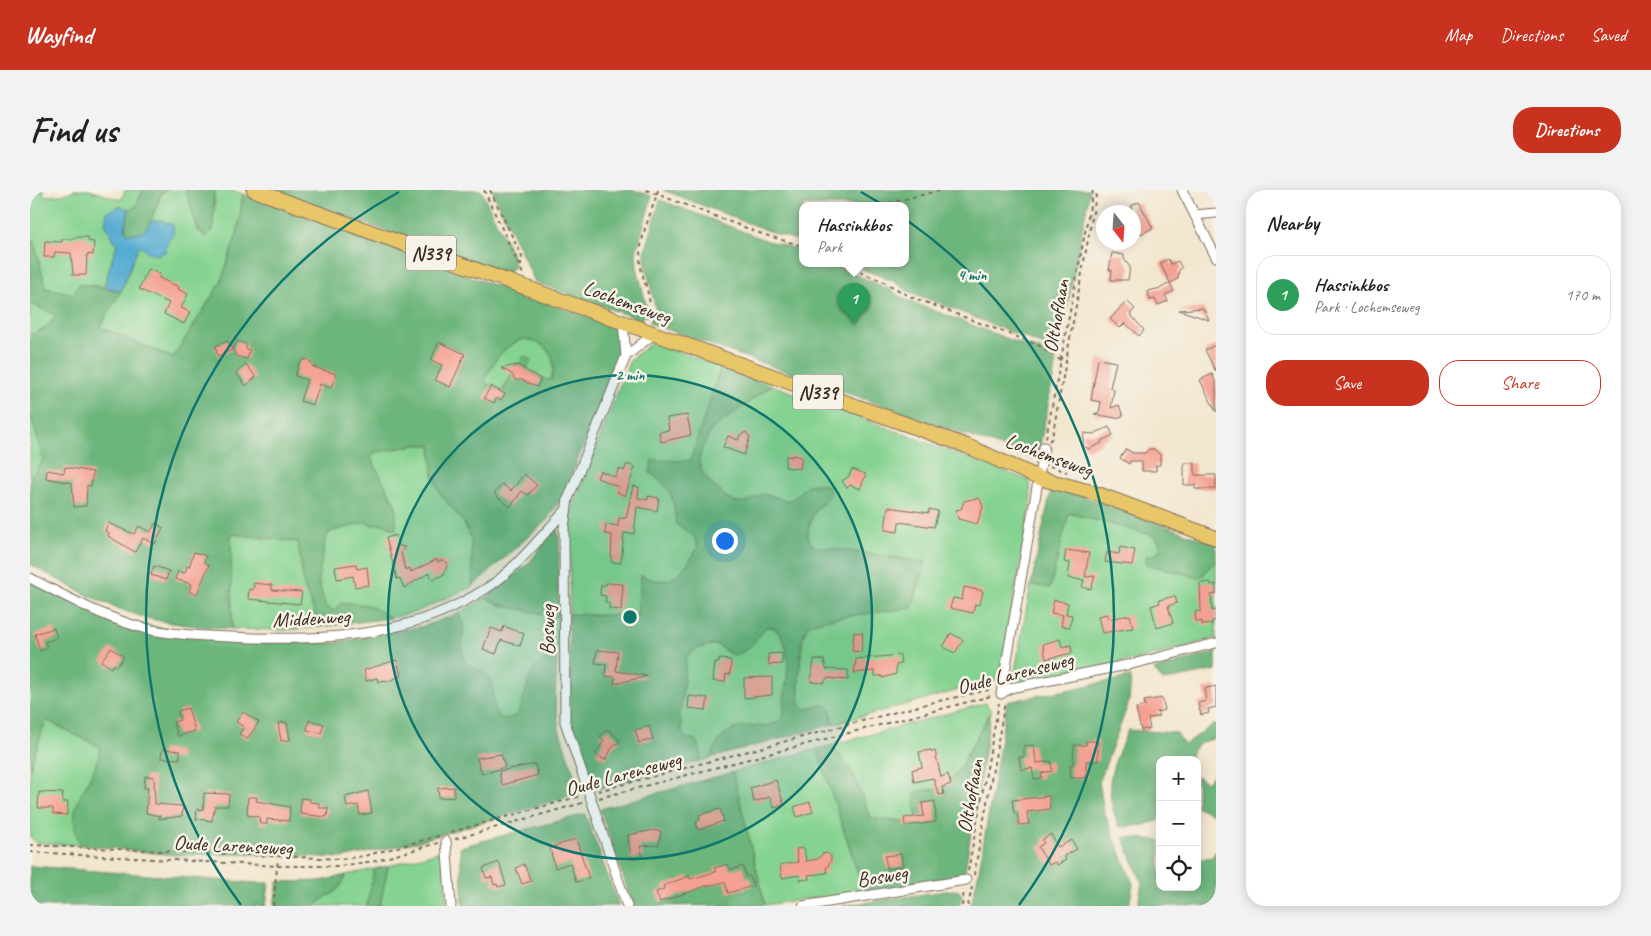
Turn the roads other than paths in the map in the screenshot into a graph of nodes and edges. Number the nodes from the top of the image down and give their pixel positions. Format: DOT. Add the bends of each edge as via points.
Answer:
graph roads {
  1 [pos="254,190"];
  2 [pos="1182,190"];
  3 [pos="1216,212"];
  4 [pos="1195,215"];
  5 [pos="1216,257"];
  6 [pos="623,322"];
  7 [pos="655,334"];
  8 [pos="626,356"];
  9 [pos="1044,447"];
  10 [pos="1040,473"];
  11 [pos="565,511"];
  12 [pos="1216,538"];
  13 [pos="30,578"];
  14 [pos="1216,643"];
  15 [pos="446,841"];
  16 [pos="966,880"];
  17 [pos="451,906"];
  18 [pos="627,906"];
  19 [pos="803,906"];
  1 -- 6 [label="main road, Lochemseweg / N339"];
  2 -- 4 [label="street"];
  3 -- 4 [label="street"];
  4 -- 5 [label="street"];
  6 -- 7 [label="main road, Lochemseweg / N339"];
  6 -- 8 [label="street, Bosweg"];
  7 -- 8 [label="street"];
  7 -- 10 [label="main road, Lochemseweg / N339"];
  8 -- 11 [label="street, Bosweg"];
  9 -- 10 [label="street"];
  10 -- 12 [label="main road, Lochemseweg / N339"];
  10 -- 14 [label="street, Oude Larenseweg" via="1001,690 1132,664"];
  11 -- 13 [label="street, Middenweg" via="488,588 439,614 372,632 315,639 218,637 151,629 95,611"];
  11 -- 18 [label="street, Bosweg" via="565,722"];
  15 -- 17 [label="street"];
  16 -- 19 [label="street, Bosweg"];
}
